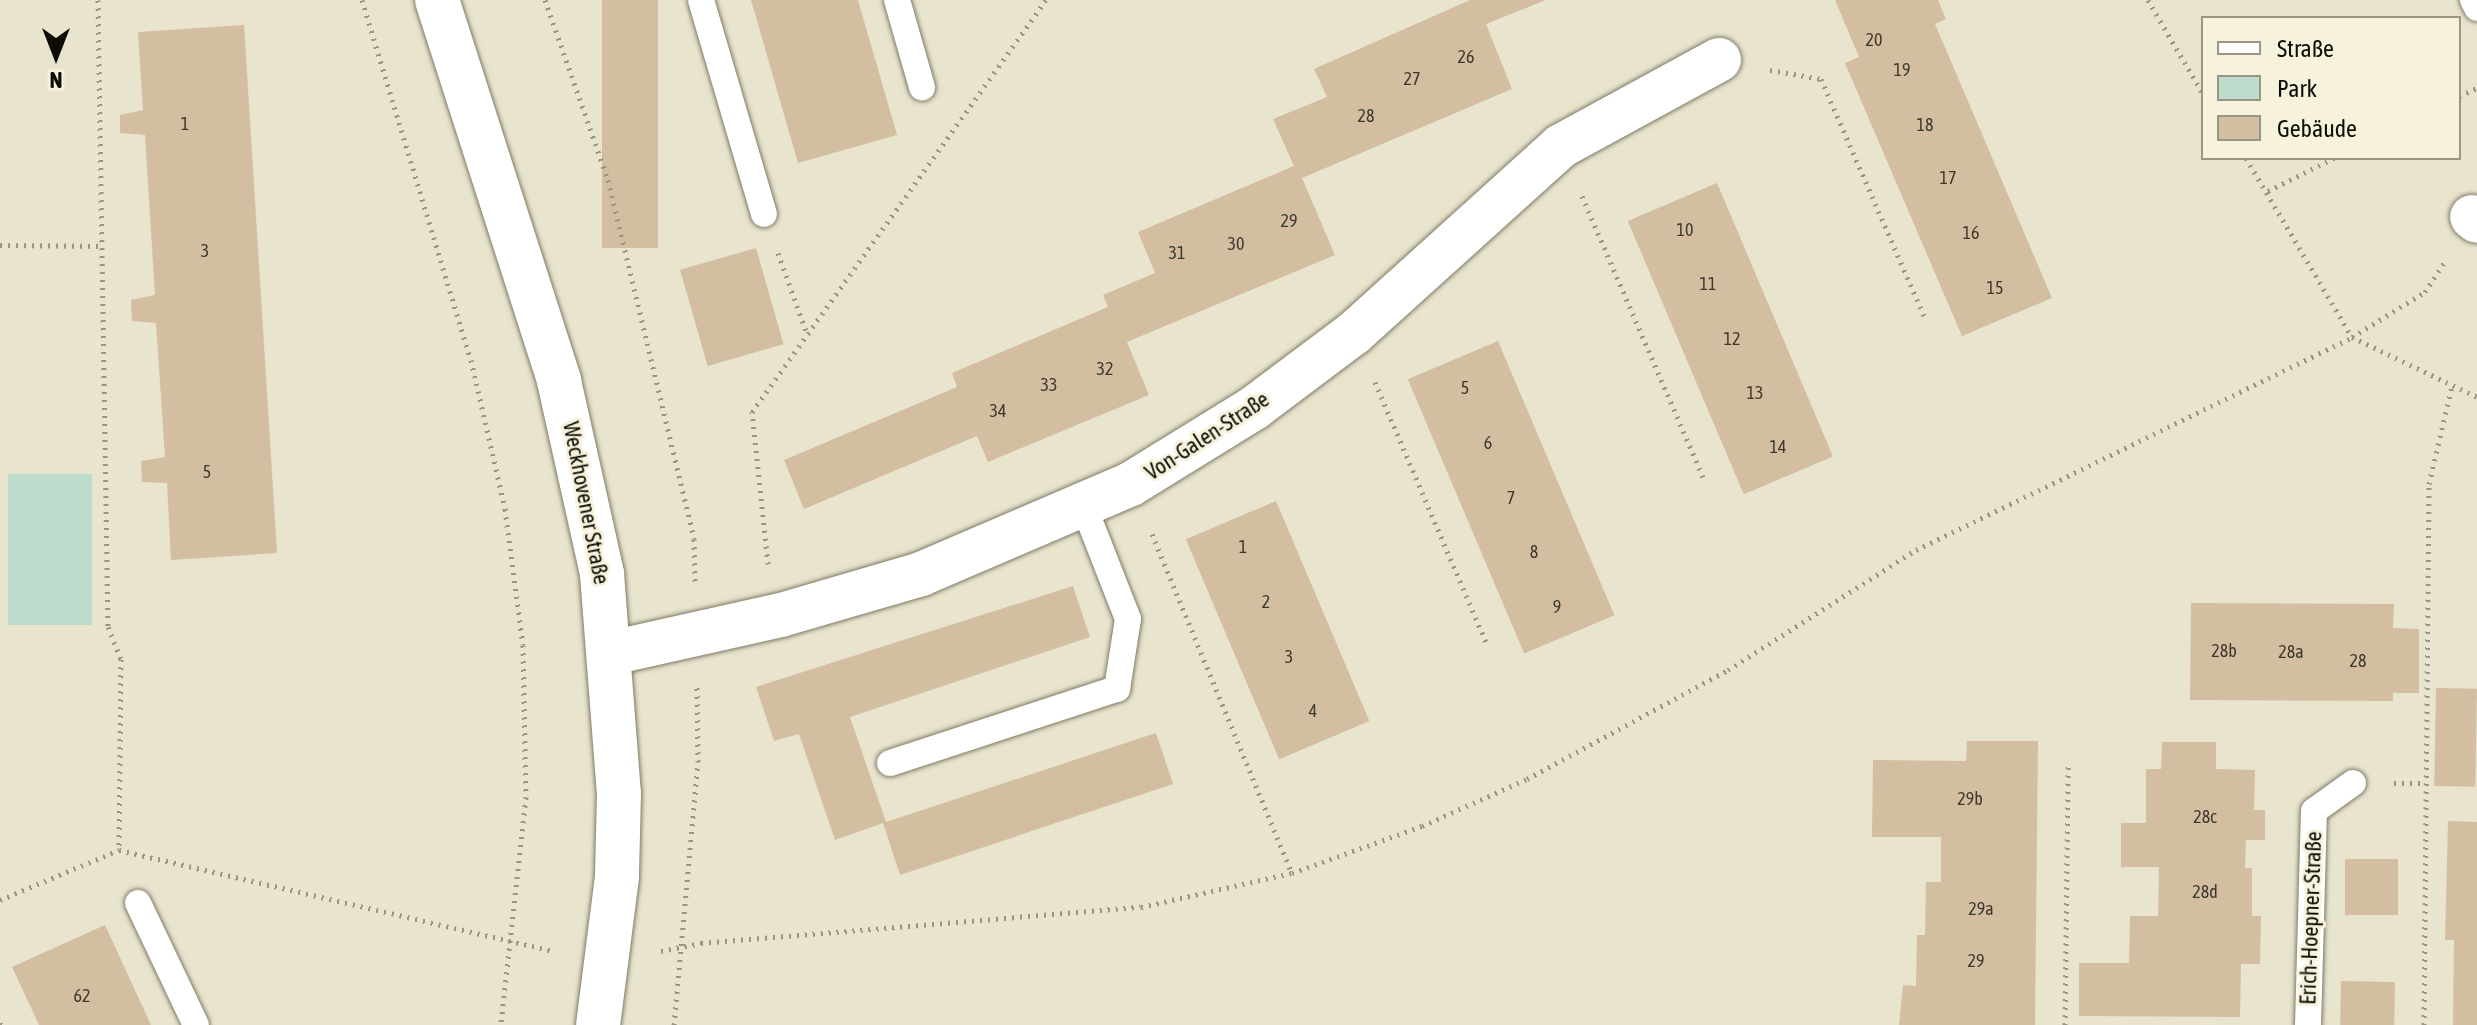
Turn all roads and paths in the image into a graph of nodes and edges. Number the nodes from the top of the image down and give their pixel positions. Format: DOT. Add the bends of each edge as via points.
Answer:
graph roads {
  1 [pos="98,0"];
  2 [pos="362,0"];
  3 [pos="437,0"];
  4 [pos="545,0"];
  5 [pos="701,0"];
  6 [pos="897,0"];
  7 [pos="1046,0"];
  8 [pos="2148,0"];
  9 [pos="2473,0"];
  10 [pos="2477,8"];
  11 [pos="1719,60"];
  12 [pos="922,87"];
  13 [pos="2201,91"];
  14 [pos="1561,146"];
  15 [pos="2247,160"];
  16 [pos="2330,160"];
  17 [pos="2268,191"];
  18 [pos="764,214"];
  19 [pos="2475,215"];
  20 [pos="0,245"];
  21 [pos="102,246"];
  22 [pos="1926,320"];
  23 [pos="1354,333"];
  24 [pos="807,335"];
  25 [pos="2352,337"];
  26 [pos="2452,386"];
  27 [pos="2477,397"];
  28 [pos="1705,481"];
  29 [pos="1131,484"];
  30 [pos="1084,507"];
  31 [pos="781,615"];
  32 [pos="697,635"];
  33 [pos="1486,642"];
  34 [pos="611,653"];
  35 [pos="890,763"];
  36 [pos="2068,766"];
  37 [pos="2353,783"];
  38 [pos="119,850"];
  39 [pos="1292,873"];
  40 [pos="0,900"];
  41 [pos="138,903"];
  42 [pos="513,942"];
  43 [pos="685,946"];
  44 [pos="608,962"];
  45 [pos="196,1025"];
  46 [pos="501,1025"];
  47 [pos="598,1025"];
  48 [pos="674,1025"];
  49 [pos="2065,1025"];
  50 [pos="2308,1025"];
  51 [pos="2424,1025"];
  1 -- 21 [label="path"];
  2 -- 42 [label="path" via="439,243 505,509 524,675 526,797"];
  3 -- 34 [label="street, Weckhovener Straße" via="559,381 585,482"];
  4 -- 32 [label="path" via="608,180 694,539"];
  5 -- 18 [label="lane"];
  6 -- 12 [label="lane"];
  7 -- 24 [label="path"];
  8 -- 13 [label="path"];
  9 -- 10 [label="lane"];
  11 -- 14 [label="street, Von-Galen-Straße"];
  11 -- 22 [label="path" via="1821,79"];
  14 -- 23 [label="street, Von-Galen-Straße"];
  14 -- 28 [label="path"];
  15 -- 17 [label="path"];
  16 -- 17 [label="path"];
  17 -- 25 [label="path"];
  18 -- 24 [label="path"];
  19 -- 25 [label="path" via="2425,292"];
  20 -- 21 [label="path"];
  21 -- 38 [label="path" via="108,627 121,659"];
  23 -- 29 [label="street, Von-Galen-Straße" via="1254,408"];
  23 -- 33 [label="path"];
  24 -- 31 [label="path" via="752,412 763,544"];
  25 -- 26 [label="path"];
  25 -- 39 [label="path" via="1916,550 1728,670 1527,779 1422,826"];
  26 -- 27 [label="path"];
  26 -- 51 [label="path" via="2429,484"];
  29 -- 30 [label="street, Von-Galen-Straße"];
  29 -- 39 [label="path"];
  30 -- 31 [label="street, Von-Galen-Straße" via="921,574"];
  30 -- 35 [label="lane" via="1128,619 1117,689"];
  31 -- 32 [label="street, Von-Galen-Straße"];
  32 -- 34 [label="street, Von-Galen-Straße"];
  32 -- 43 [label="path" via="698,762"];
  34 -- 44 [label="street, Weckhovener Straße" via="619,793"];
  36 -- 49 [label="path"];
  37 -- 50 [label="lane, Erich-Hoepner-Straße" via="2314,811"];
  38 -- 40 [label="path"];
  38 -- 42 [label="path"];
  39 -- 43 [label="path" via="1141,907"];
  41 -- 45 [label="lane"];
  42 -- 44 [label="path"];
  42 -- 46 [label="path"];
  43 -- 44 [label="path"];
  43 -- 48 [label="path"];
  44 -- 47 [label="street, Weckhovener Straße"];
}
